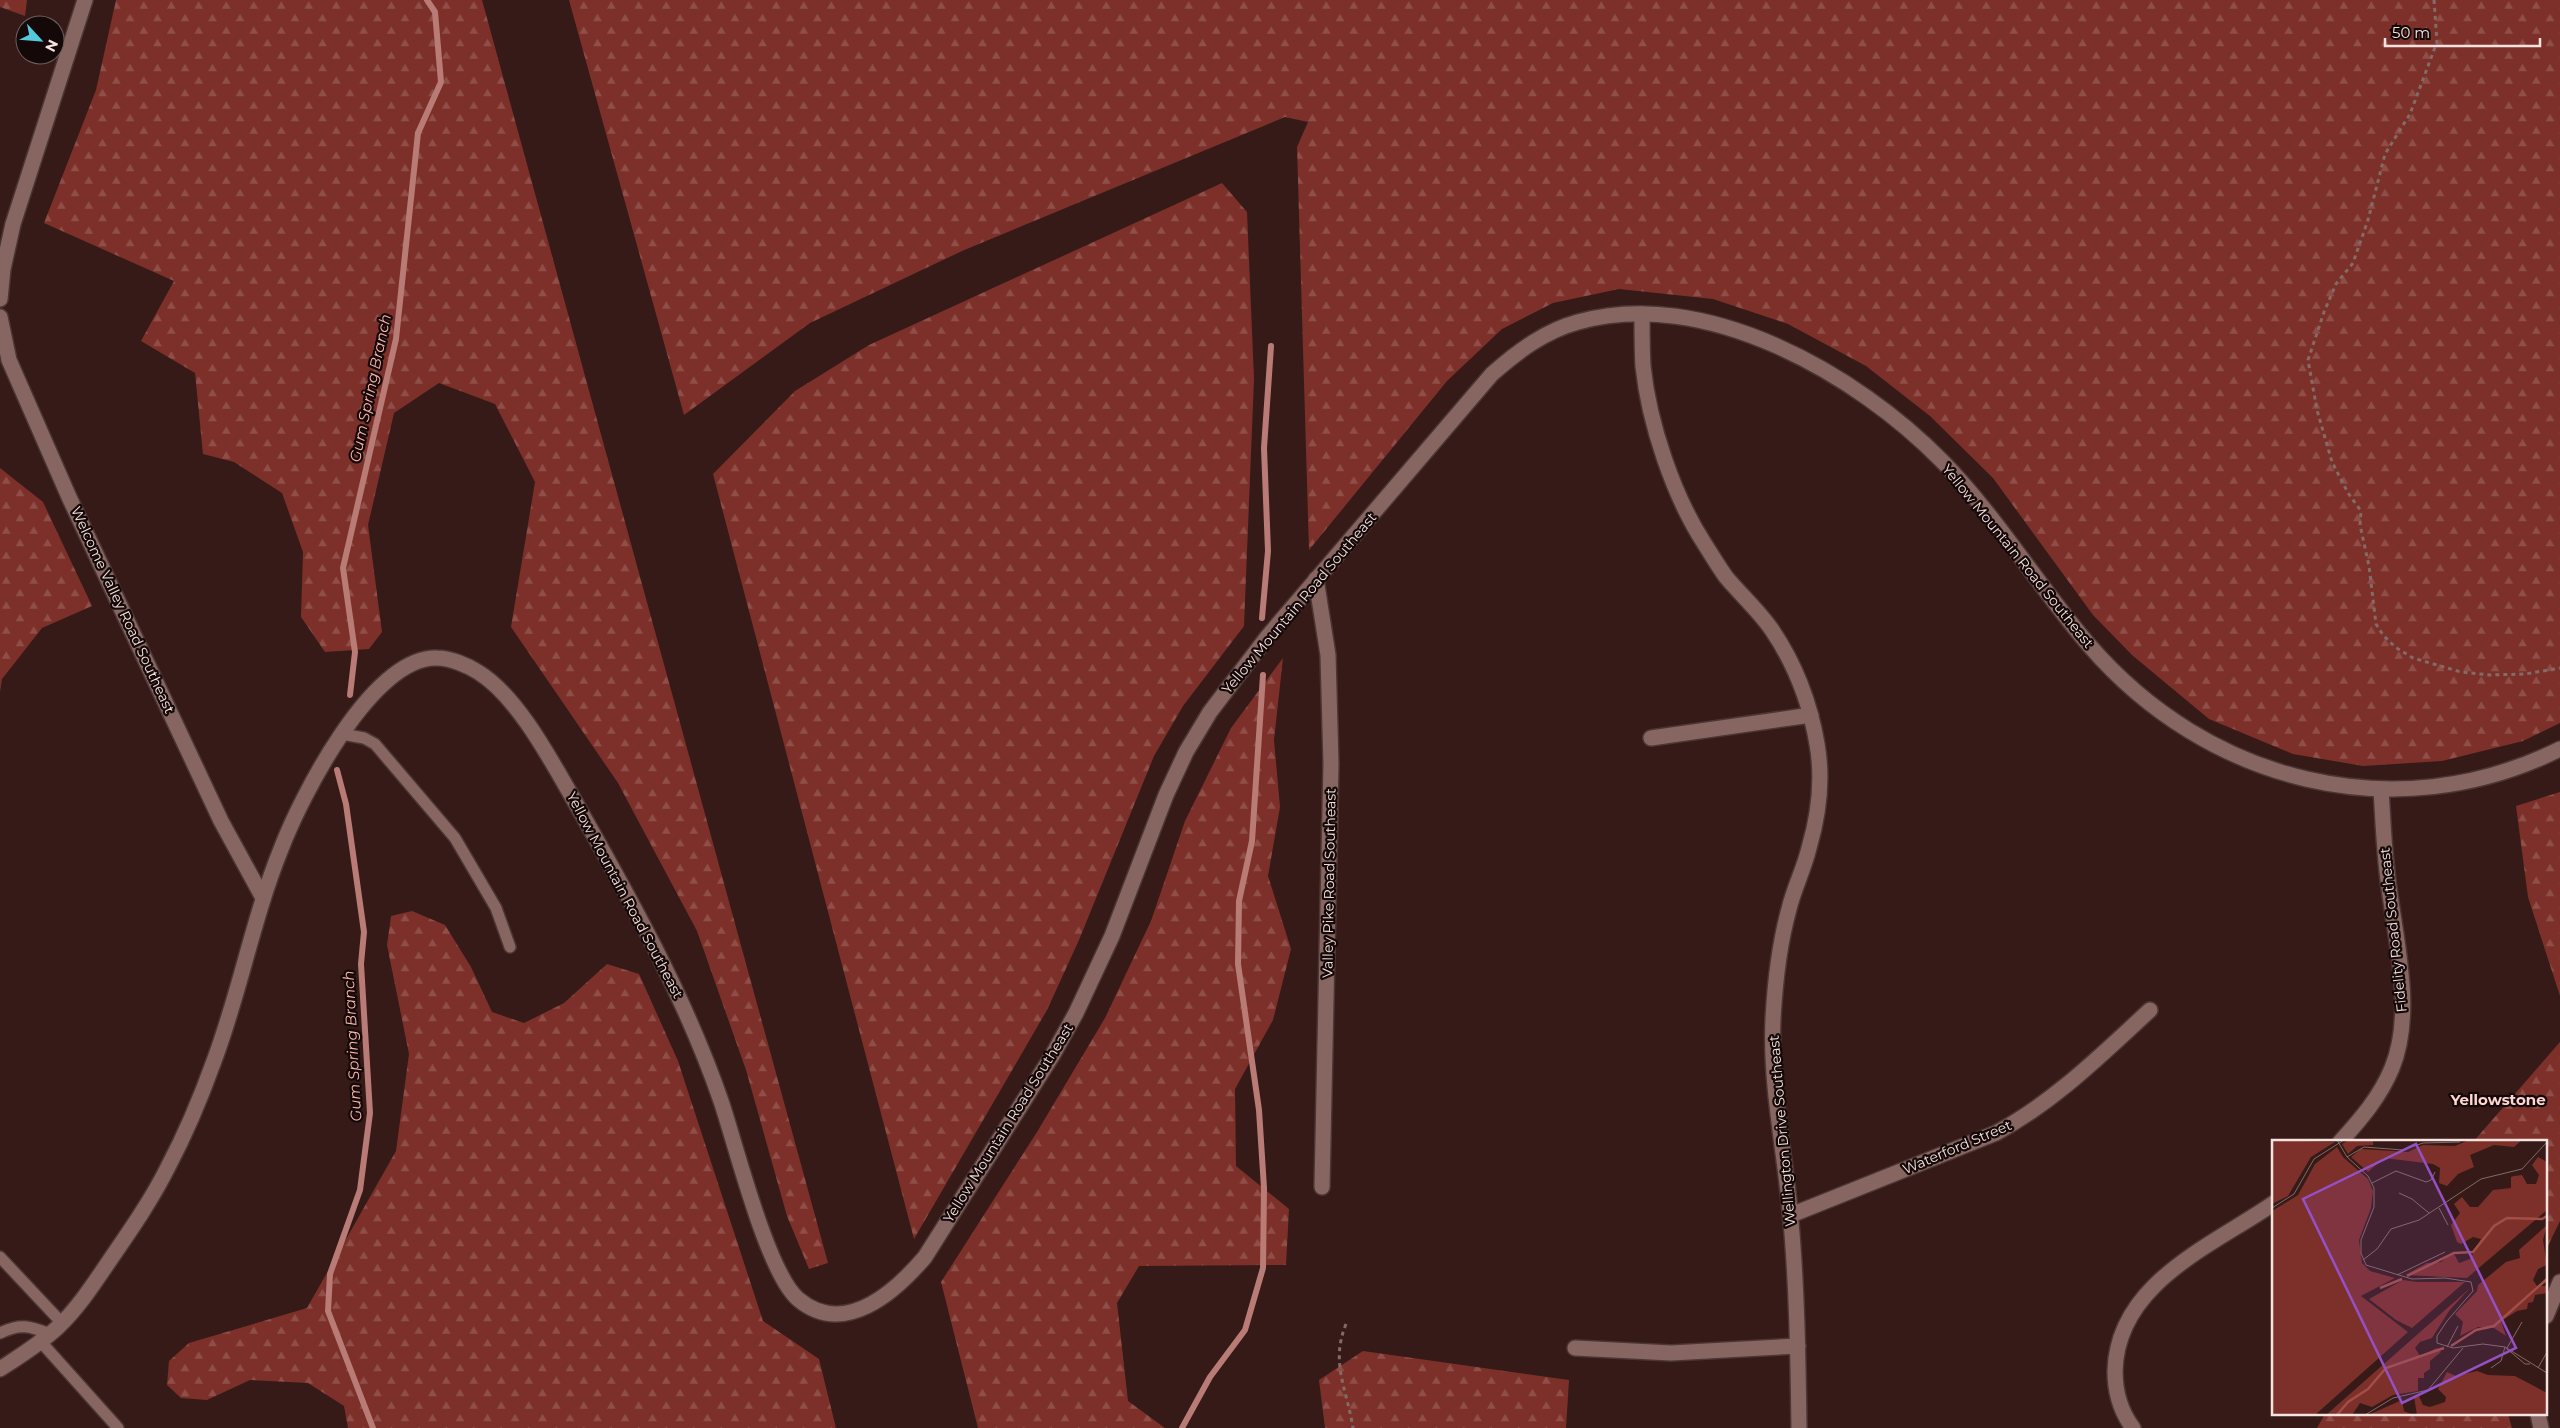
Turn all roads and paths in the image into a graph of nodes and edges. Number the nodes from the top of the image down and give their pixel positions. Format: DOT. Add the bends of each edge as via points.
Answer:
graph roads {
  1 [pos="85,0"];
  2 [pos="2434,0"];
  3 [pos="0,299"];
  4 [pos="1642,314"];
  5 [pos="0,317"];
  6 [pos="1316,579"];
  7 [pos="2560,668"];
  8 [pos="1811,714"];
  9 [pos="342,734"];
  10 [pos="1651,738"];
  11 [pos="2560,749"];
  12 [pos="2380,789"];
  13 [pos="263,898"];
  14 [pos="510,947"];
  15 [pos="2150,1010"];
  16 [pos="2342,1140"];
  17 [pos="1322,1187"];
  18 [pos="2272,1205"];
  19 [pos="1791,1215"];
  20 [pos="0,1257"];
  21 [pos="2560,1282"];
  22 [pos="2548,1311"];
  23 [pos="62,1323"];
  24 [pos="1346,1324"];
  25 [pos="0,1332"];
  26 [pos="45,1338"];
  27 [pos="1798,1346"];
  28 [pos="1575,1348"];
  29 [pos="0,1369"];
  30 [pos="118,1428"];
  31 [pos="1354,1428"];
  32 [pos="1799,1428"];
  33 [pos="2133,1428"];
  1 -- 3 [label="street" via="13,224"];
  2 -- 7 [label="path" via="2437,42 2410,114 2385,154 2353,263 2336,284 2308,360 2317,410 2332,462 2361,511 2360,525 2376,624 2383,635 2413,658 2461,672 2525,674"];
  4 -- 6 [label="street, Yellow Mountain Road Southeast" via="1577,322 1542,336 1516,353 1492,374"];
  4 -- 8 [label="street, Wellington Drive Southeast" via="1643,367 1652,414 1686,510 1725,575 1772,629 1793,665"];
  4 -- 12 [label="street, Yellow Mountain Road Southeast" via="1687,318 1723,326 1760,340 1804,360 1855,390 1896,420 1942,460 1976,498 2089,645 2132,689 2196,736 2275,771 2316,782"];
  5 -- 13 [label="street, Welcome Valley Road Southeast" via="9,360 69,496 221,820"];
  6 -- 9 [label="street, Yellow Mountain Road Southeast" via="1210,712 1186,752 1166,795 1112,936 1076,1013 925,1257 882,1299 842,1313 829,1314 812,1308 797,1298 783,1281 695,1031 665,965 552,761 501,690 479,672 458,662 435,657 413,663 384,681"];
  6 -- 17 [label="street, Valley Pike Road Southeast" via="1328,655 1331,764"];
  8 -- 10 [label="street"];
  8 -- 19 [label="street, Wellington Drive Southeast" via="1820,774 1818,809 1783,933 1773,1030 1775,1078"];
  9 -- 13 [label="street, Yellow Mountain Road Southeast" via="308,790"];
  9 -- 14 [label="lane" via="364,738 375,744 455,838 496,908"];
  11 -- 12 [label="street, Yellow Mountain Road Southeast" via="2505,772 2472,780 2429,788"];
  12 -- 16 [label="street, Fidelity Road Southeast" via="2385,860 2402,995 2402,1023 2393,1066 2381,1092"];
  13 -- 23 [label="street, Yellow Mountain Road Southeast" via="215,1059 175,1153 140,1215 82,1300"];
  15 -- 19 [label="street, Waterford Street" via="2057,1095 2024,1118 1996,1133"];
  18 -- 33 [label="street" via="2172,1268 2135,1308 2122,1333 2115,1359 2115,1381 2120,1402"];
  19 -- 27 [label="street, Wellington Drive Southeast"];
  20 -- 23 [label="lane"];
  21 -- 22 [label="street"];
  23 -- 26 [label="street, Yellow Mountain Road Southeast"];
  24 -- 31 [label="path" via="1339,1340 1338,1354"];
  25 -- 26 [label="lane" via="21,1325 30,1326"];
  26 -- 29 [label="street, Yellow Mountain Road Southeast"];
  26 -- 30 [label="lane"];
  27 -- 28 [label="street" via="1671,1353"];
  27 -- 32 [label="street, Wellington Drive Southeast"];
}
